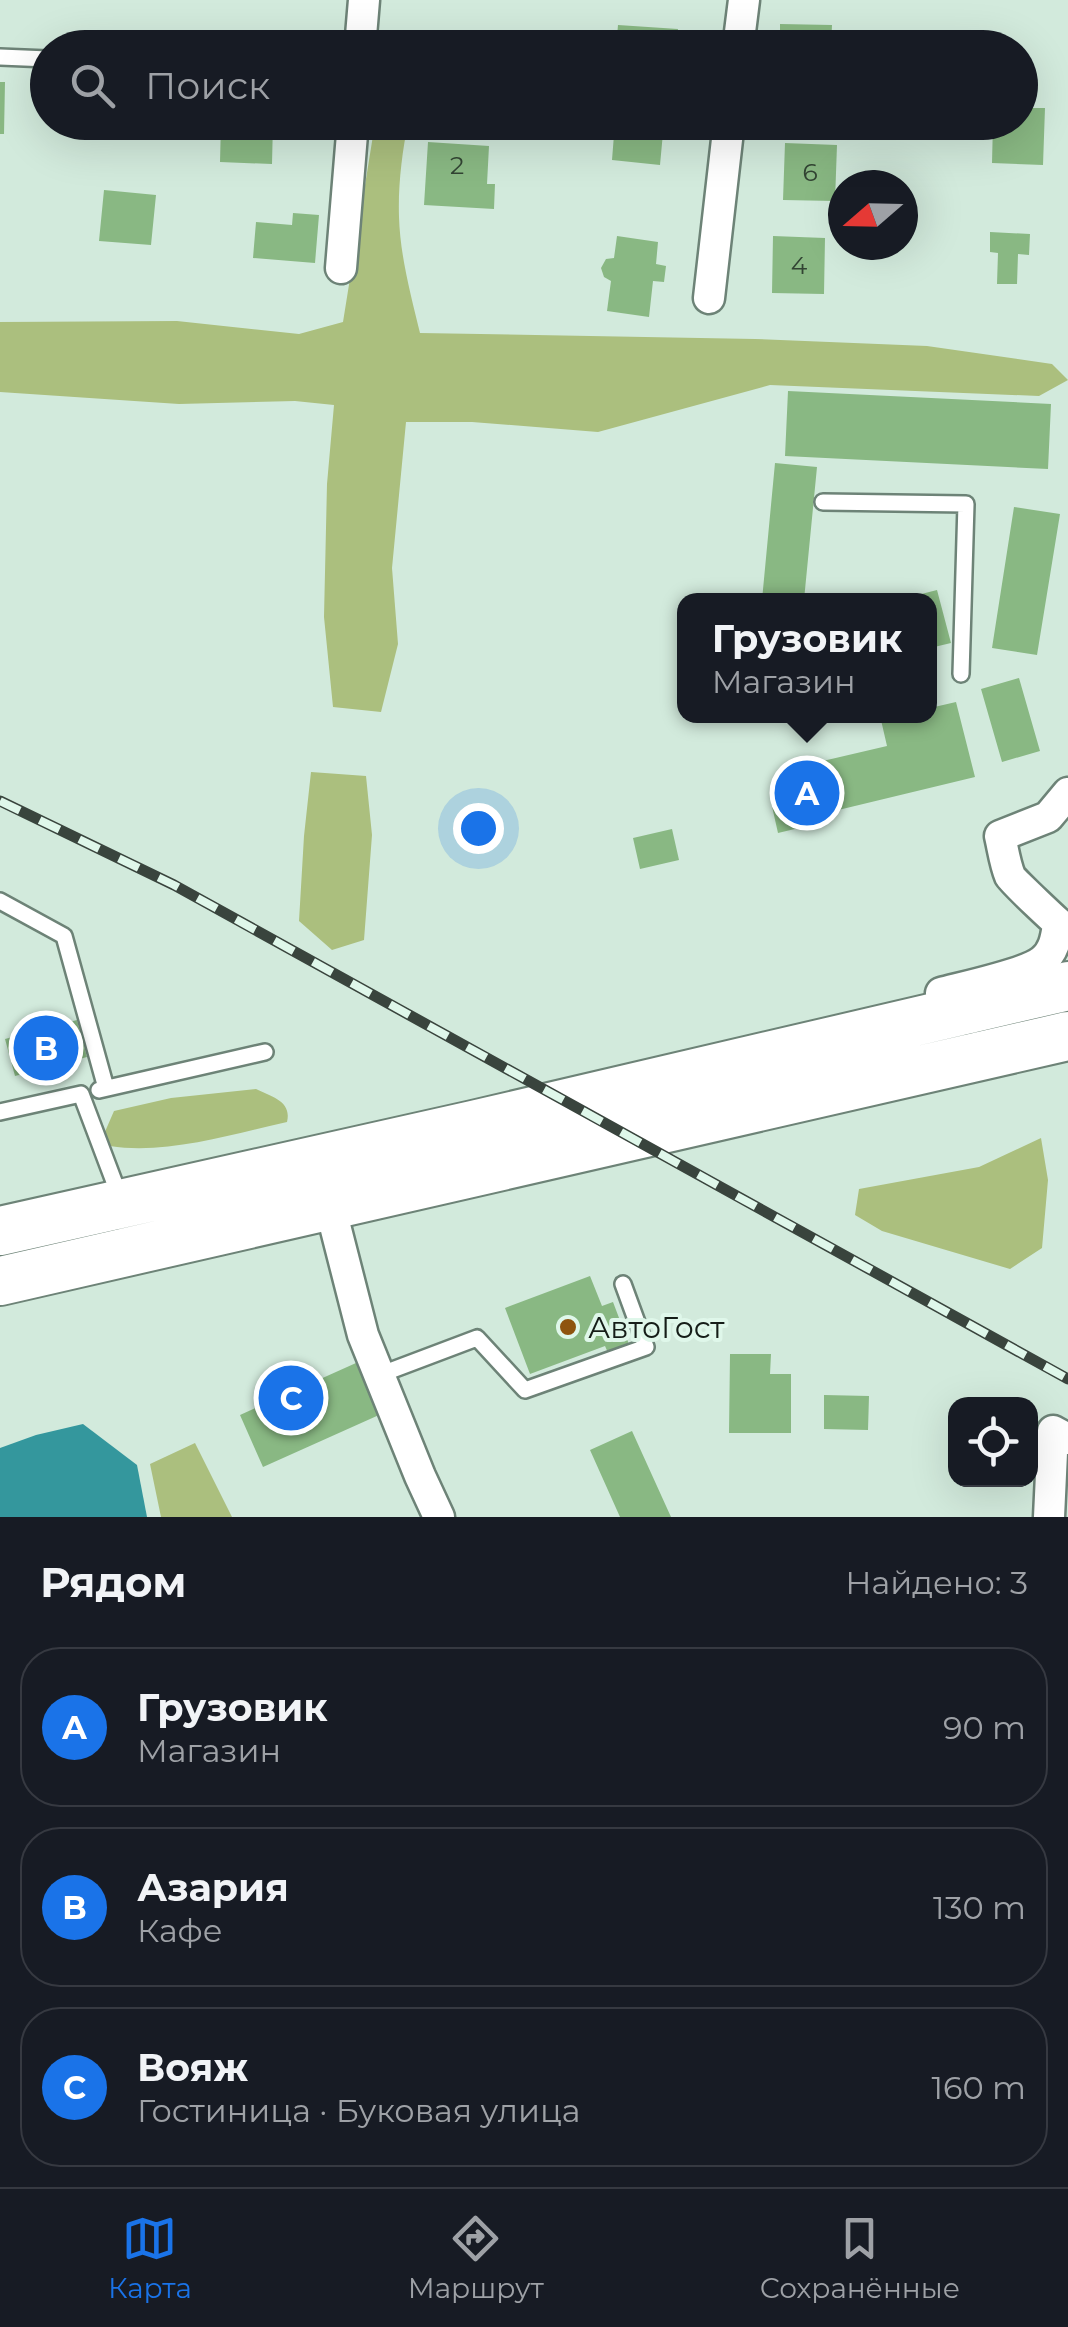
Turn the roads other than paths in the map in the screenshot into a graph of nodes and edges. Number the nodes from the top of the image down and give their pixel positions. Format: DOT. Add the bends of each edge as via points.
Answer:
graph roads {
  1 [pos="364,0"];
  2 [pos="744,0"];
  3 [pos="362,30"];
  4 [pos="740,30"];
  5 [pos="0,57"];
  6 [pos="30,58"];
  7 [pos="352,140"];
  8 [pos="728,140"];
  9 [pos="341,268"];
  10 [pos="709,298"];
  11 [pos="823,502"];
  12 [pos="961,674"];
  13 [pos="1068,793"];
  14 [pos="0,901"];
  15 [pos="1063,928"];
  16 [pos="1068,986"];
  17 [pos="1068,1036"];
  18 [pos="833,1040"];
  19 [pos="265,1052"];
  20 [pos="106,1088"];
  21 [pos="81,1094"];
  22 [pos="0,1112"];
  23 [pos="123,1204"];
  24 [pos="330,1206"];
  25 [pos="0,1231"];
  26 [pos="0,1280"];
  27 [pos="623,1284"];
  28 [pos="379,1374"];
  29 [pos="1060,1435"];
  30 [pos="439,1517"];
  31 [pos="1049,1517"];
  1 -- 3 [label="street"];
  2 -- 4 [label="street"];
  5 -- 6 [label="lane"];
  7 -- 9 [label="street"];
  8 -- 10 [label="street"];
  11 -- 12 [label="lane" via="966,504"];
  13 -- 15 [label="street" via="1048,816 1000,836 1011,880"];
  14 -- 20 [label="lane" via="64,936"];
  15 -- 18 [label="street" via="1044,960 918,1000"];
  16 -- 18 [label="highway"];
  17 -- 24 [label="highway"];
  18 -- 23 [label="highway"];
  19 -- 20 [label="lane"];
  20 -- 21 [label="lane"];
  21 -- 22 [label="lane"];
  21 -- 23 [label="lane"];
  23 -- 25 [label="highway"];
  24 -- 26 [label="highway"];
  24 -- 28 [label="street"];
  27 -- 28 [label="lane" via="646,1347 525,1390 477,1338"];
  28 -- 30 [label="street"];
  29 -- 31 [label="street"];
}
